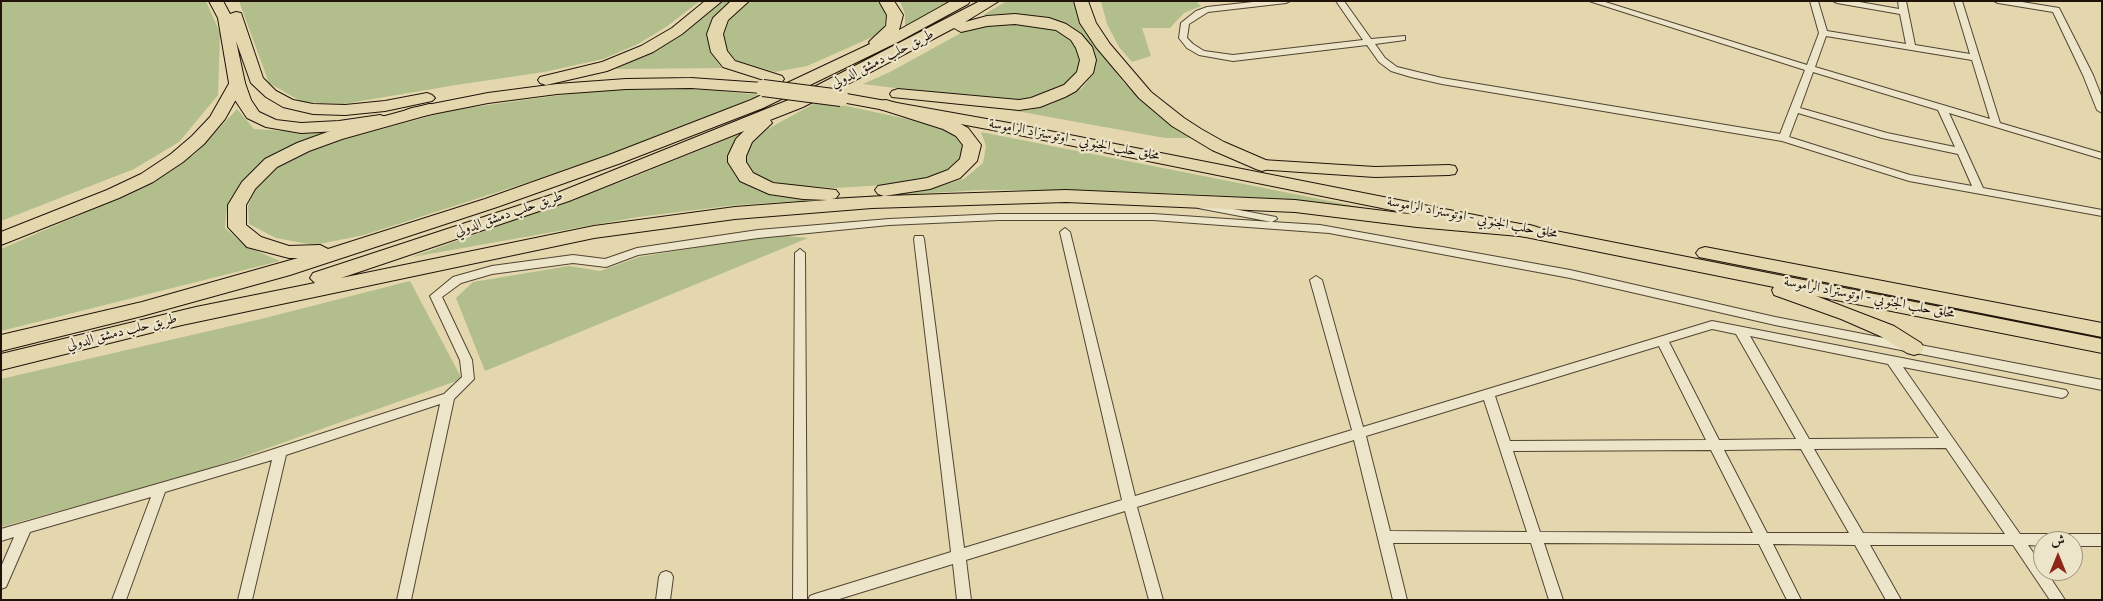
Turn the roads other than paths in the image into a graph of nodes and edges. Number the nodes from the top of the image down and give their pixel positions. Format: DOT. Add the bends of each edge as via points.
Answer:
graph roads {
  1 [pos="216,1"];
  2 [pos="229,1"];
  3 [pos="715,1"];
  4 [pos="742,1"];
  5 [pos="886,1"];
  6 [pos="964,1"];
  7 [pos="992,1"];
  8 [pos="1081,1"];
  9 [pos="1286,1"];
  10 [pos="1340,1"];
  11 [pos="1592,1"];
  12 [pos="1814,1"];
  13 [pos="1837,1"];
  14 [pos="1902,1"];
  15 [pos="1958,1"];
  16 [pos="1998,1"];
  17 [pos="1236,4"];
  18 [pos="1904,12"];
  19 [pos="1823,33"];
  20 [pos="1402,38"];
  21 [pos="1369,42"];
  22 [pos="1911,47"];
  23 [pos="899,53"];
  24 [pos="1976,58"];
  25 [pos="1811,70"];
  26 [pos="821,72"];
  27 [pos="2088,75"];
  28 [pos="2102,77"];
  29 [pos="776,79"];
  30 [pos="546,80"];
  31 [pos="237,83"];
  32 [pos="845,93"];
  33 [pos="892,100"];
  34 [pos="797,102"];
  35 [pos="1942,108"];
  36 [pos="429,109"];
  37 [pos="1794,109"];
  38 [pos="2102,110"];
  39 [pos="1996,124"];
  40 [pos="1784,138"];
  41 [pos="1963,152"];
  42 [pos="2102,156"];
  43 [pos="1262,165"];
  44 [pos="1449,170"];
  45 [pos="1979,191"];
  46 [pos="1166,199"];
  47 [pos="2102,213"];
  48 [pos="1327,230"];
  49 [pos="1530,231"];
  50 [pos="1066,232"];
  51 [pos="1,239"];
  52 [pos="919,239"];
  53 [pos="354,248"];
  54 [pos="800,253"];
  55 [pos="1731,271"];
  56 [pos="1316,280"];
  57 [pos="183,318"];
  58 [pos="1740,330"];
  59 [pos="2102,330"];
  60 [pos="1662,340"];
  61 [pos="1,343"];
  62 [pos="2102,346"];
  63 [pos="1914,348"];
  64 [pos="1892,360"];
  65 [pos="1,362"];
  66 [pos="2102,385"];
  67 [pos="2062,393"];
  68 [pos="1488,394"];
  69 [pos="448,398"];
  70 [pos="1359,434"];
  71 [pos="1950,443"];
  72 [pos="1805,444"];
  73 [pos="1716,445"];
  74 [pos="1505,446"];
  75 [pos="280,452"];
  76 [pos="160,488"];
  77 [pos="1130,504"];
  78 [pos="25,528"];
  79 [pos="1,535"];
  80 [pos="1385,536"];
  81 [pos="1535,537"];
  82 [pos="1763,538"];
  83 [pos="1859,539"];
  84 [pos="2016,540"];
  85 [pos="2102,540"];
  86 [pos="959,556"];
  87 [pos="666,577"];
  88 [pos="1,583"];
  89 [pos="119,600"];
  90 [pos="245,600"];
  91 [pos="404,600"];
  92 [pos="663,600"];
  93 [pos="800,600"];
  94 [pos="814,600"];
  95 [pos="964,600"];
  96 [pos="1156,600"];
  97 [pos="1400,600"];
  98 [pos="1556,600"];
  99 [pos="1794,600"];
  100 [pos="1894,600"];
  101 [pos="2058,600"];
  1 -- 31 [label="highway" via="225,18"];
  2 -- 30 [label="highway" via="256,80 288,104 345,110"];
  3 -- 30 [label="highway" via="677,31 647,49 608,66"];
  4 -- 29 [label="highway" via="721,18 715,34 719,52 729,64"];
  5 -- 26 [label="highway" via="895,15 893,27 882,39"];
  6 -- 26 [label="highway, طريق حلب دمشق الدولي" via="894,39"];
  7 -- 23 [label="highway, طريق حلب دمشق الدولي"];
  8 -- 43 [label="highway" via="1088,23 1104,47 1145,95 1195,133"];
  9 -- 17 [label="street"];
  10 -- 21 [label="street"];
  11 -- 25 [label="street"];
  12 -- 19 [label="street"];
  13 -- 18 [label="street"];
  14 -- 18 [label="street"];
  15 -- 24 [label="street"];
  16 -- 27 [label="street" via="2056,10"];
  17 -- 21 [label="street" via="1195,15 1185,22 1183,38 1202,53 1233,58"];
  18 -- 22 [label="street"];
  19 -- 22 [label="street"];
  19 -- 25 [label="street"];
  20 -- 21 [label="street"];
  21 -- 40 [label="street" via="1382,60 1394,69 1442,82"];
  22 -- 24 [label="street"];
  23 -- 33 [label="highway" via="964,26 1015,19 1049,23 1069,32 1081,41 1088,60 1085,74 1070,88 1034,102 1006,105"];
  23 -- 34 [label="highway, طريق حلب دمشق الدولي"];
  24 -- 39 [label="street"];
  25 -- 35 [label="street"];
  25 -- 37 [label="street"];
  26 -- 53 [label="highway, طريق حلب دمشق الدولي" via="757,104 616,159"];
  27 -- 28 [label="street"];
  27 -- 38 [label="street"];
  29 -- 30 [label="highway" via="667,72"];
  29 -- 32 [label="highway"];
  31 -- 36 [label="highway" via="253,115 272,124 301,128 339,126"];
  31 -- 51 [label="highway" via="217,120 177,158 147,178"];
  32 -- 33 [label="highway, محلق حلب الجنوبي - اوتوستراد الراموسة"];
  32 -- 36 [label="highway, bridge" via="691,83 626,84 557,89"];
  33 -- 34 [label="highway" via="962,132 972,145 968,162 954,174 930,183 864,192 803,193 756,183 746,177 737,162 744,139"];
  33 -- 43 [label="highway, محلق حلب الجنوبي - اوتوستراد الراموسة"];
  33 -- 49 [label="highway, محلق حلب الجنوبي - اوتوستراد الراموسة" via="1009,128"];
  34 -- 57 [label="highway, طريق حلب دمشق الدولي" via="563,197 332,274"];
  35 -- 39 [label="street"];
  35 -- 41 [label="street"];
  36 -- 53 [label="highway" via="336,135 271,163 248,186 237,205 237,227 254,242 289,252"];
  37 -- 40 [label="street"];
  37 -- 41 [label="street" via="1884,136"];
  39 -- 42 [label="street"];
  40 -- 45 [label="street" via="1909,178"];
  41 -- 45 [label="street"];
  43 -- 44 [label="highway" via="1375,172"];
  43 -- 59 [label="highway, محلق حلب الجنوبي - اوتوستراد الراموسة"];
  45 -- 47 [label="street"];
  46 -- 48 [label="street"];
  46 -- 49 [label="highway" via="1296,206"];
  46 -- 57 [label="highway" via="980,198 735,212 594,232"];
  48 -- 63 [label="street" via="1570,274 1775,321"];
  48 -- 69 [label="street" via="1154,217 999,217 889,222 758,234 637,252 606,263 573,259 492,270 457,280 436,296 466,360 468,379"];
  49 -- 55 [label="highway, محلق حلب الجنوبي - اوتوستراد الراموسة"];
  50 -- 77 [label="street"];
  52 -- 86 [label="street"];
  53 -- 61 [label="highway, طريق حلب دمشق الدولي" via="142,309"];
  54 -- 93 [label="street"];
  55 -- 62 [label="highway, محلق حلب الجنوبي - اوتوستراد الراموسة"];
  55 -- 63 [label="highway" via="1848,314 1888,331"];
  56 -- 70 [label="street"];
  57 -- 65 [label="highway, طريق حلب دمشق الدولي"];
  58 -- 60 [label="street" via="1712,325"];
  58 -- 64 [label="street"];
  58 -- 72 [label="street"];
  60 -- 68 [label="street"];
  60 -- 73 [label="street"];
  63 -- 66 [label="street"];
  64 -- 67 [label="street"];
  64 -- 71 [label="street"];
  68 -- 70 [label="street"];
  68 -- 74 [label="street"];
  69 -- 75 [label="street"];
  69 -- 91 [label="street"];
  70 -- 77 [label="street"];
  70 -- 80 [label="street"];
  71 -- 72 [label="street"];
  71 -- 84 [label="street"];
  72 -- 73 [label="street"];
  72 -- 83 [label="street"];
  73 -- 74 [label="street"];
  73 -- 82 [label="street"];
  74 -- 81 [label="street"];
  75 -- 76 [label="street"];
  75 -- 90 [label="street"];
  76 -- 78 [label="street"];
  76 -- 89 [label="street"];
  77 -- 86 [label="street"];
  77 -- 96 [label="street"];
  78 -- 79 [label="street"];
  78 -- 88 [label="street"];
  80 -- 81 [label="street"];
  80 -- 97 [label="street"];
  81 -- 82 [label="street"];
  81 -- 98 [label="street"];
  82 -- 83 [label="street"];
  82 -- 99 [label="street"];
  83 -- 84 [label="street"];
  83 -- 100 [label="street"];
  84 -- 85 [label="street"];
  84 -- 101 [label="street"];
  86 -- 94 [label="street"];
  86 -- 95 [label="street"];
  87 -- 92 [label="street"];
}
